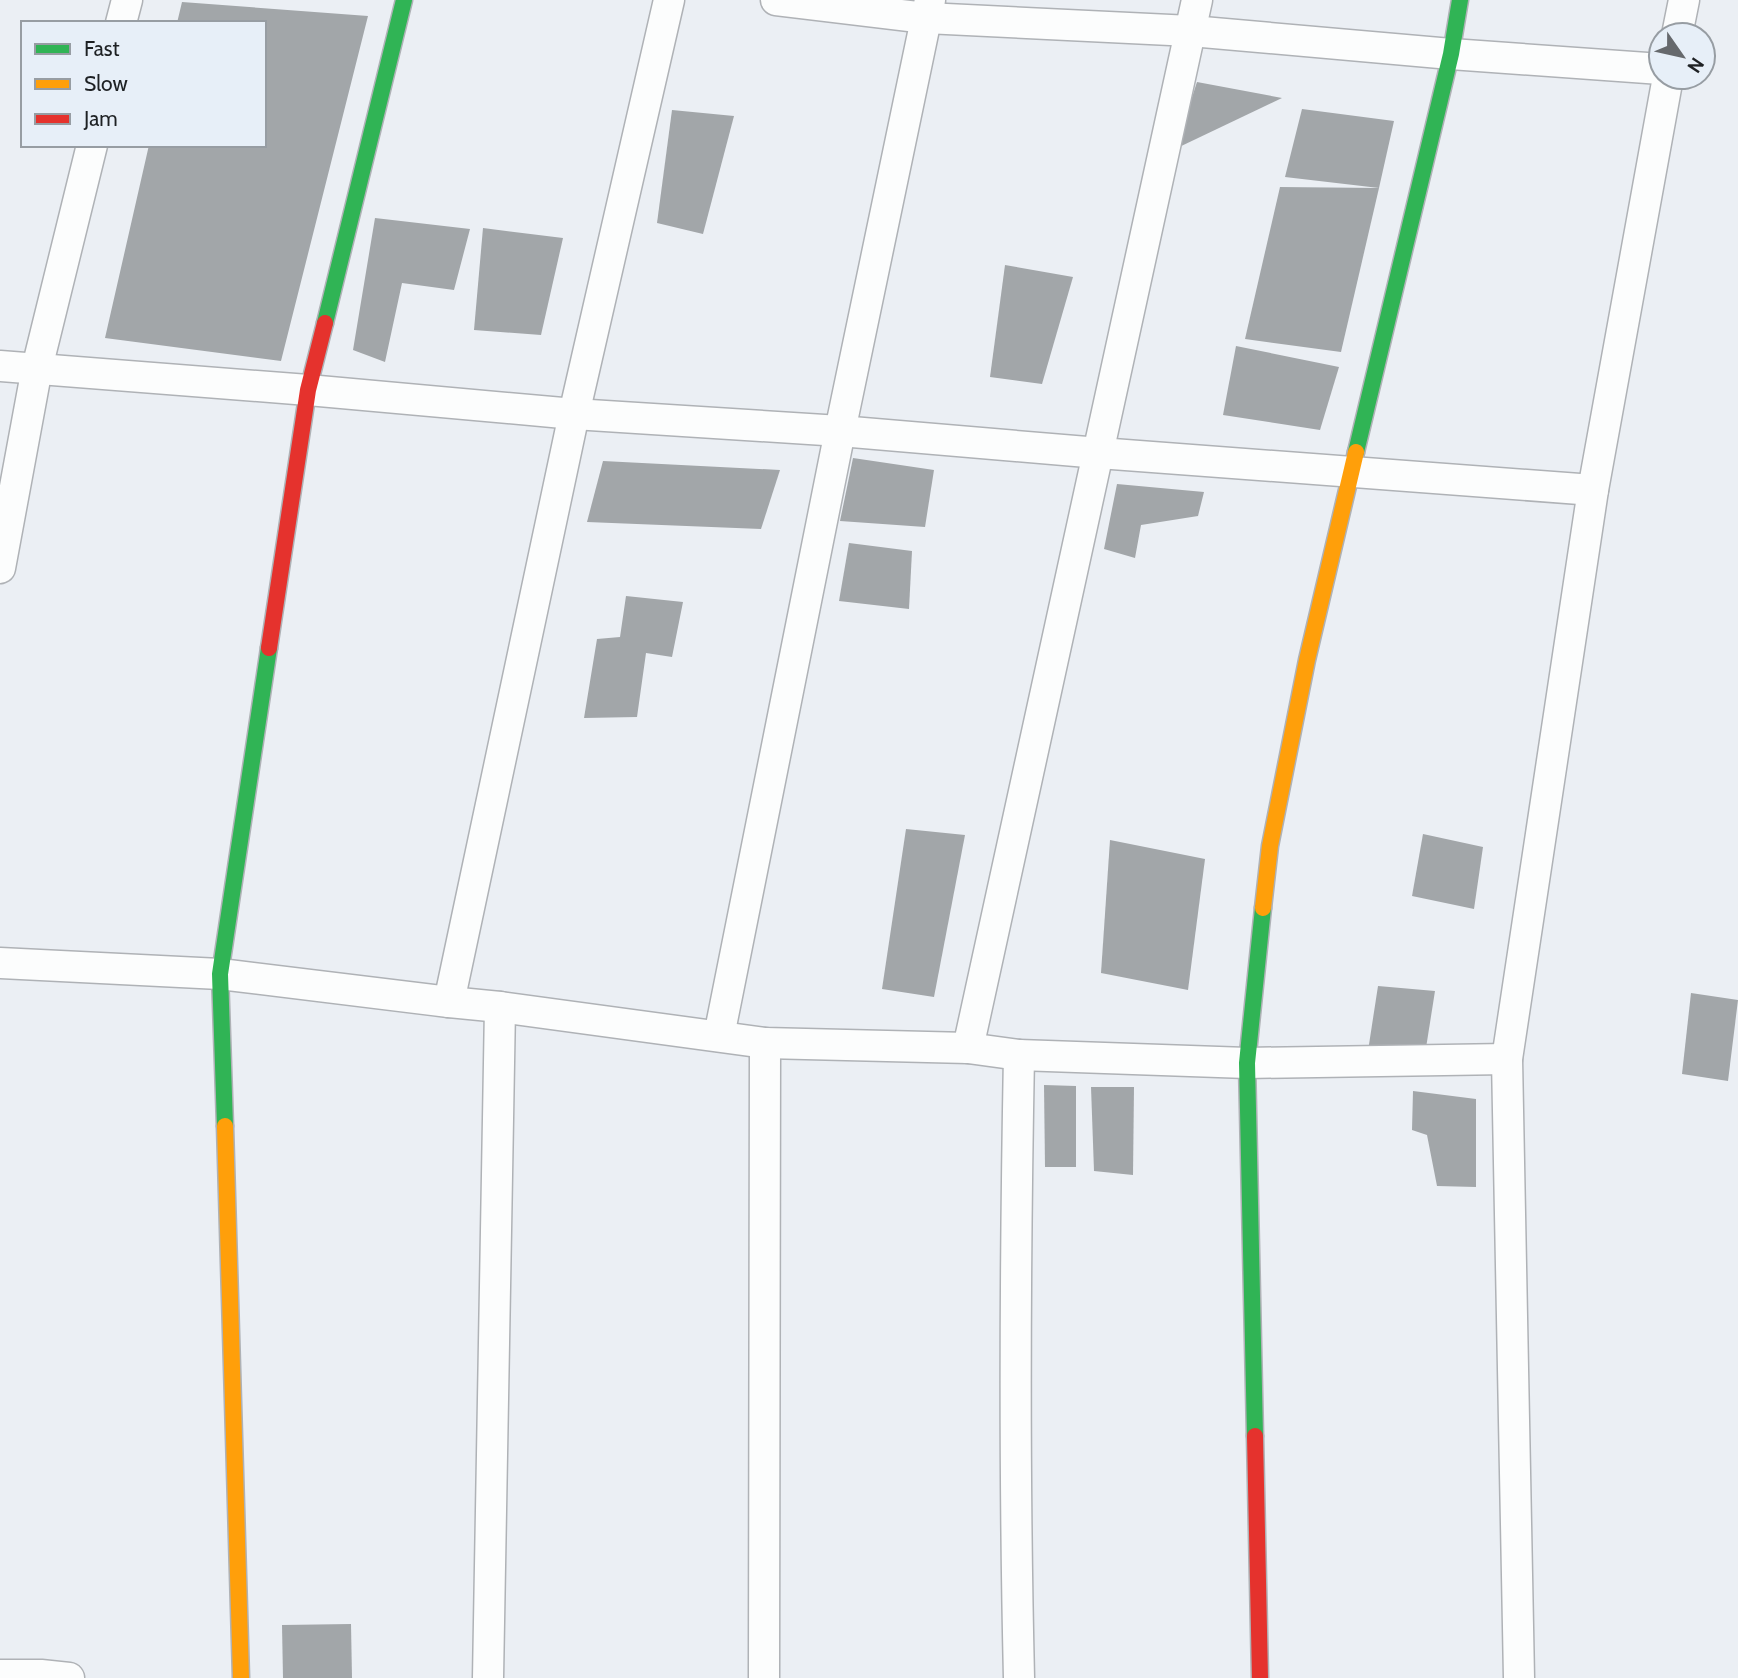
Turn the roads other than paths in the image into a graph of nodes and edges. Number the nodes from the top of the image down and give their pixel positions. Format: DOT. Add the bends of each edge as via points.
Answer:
graph roads {
  1 [pos="127,0"];
  2 [pos="404,0"];
  3 [pos="669,0"];
  4 [pos="776,0"];
  5 [pos="1197,0"];
  6 [pos="1460,0"];
  7 [pos="1684,0"];
  8 [pos="928,9"];
  9 [pos="122,21"];
  10 [pos="1680,21"];
  11 [pos="1191,31"];
  12 [pos="1451,54"];
  13 [pos="1647,68"];
  14 [pos="1665,91"];
  15 [pos="92,147"];
  16 [pos="0,366"];
  17 [pos="37,368"];
  18 [pos="308,390"];
  19 [pos="574,414"];
  20 [pos="840,431"];
  21 [pos="1099,453"];
  22 [pos="1351,472"];
  23 [pos="1593,490"];
  24 [pos="0,568"];
  25 [pos="0,963"];
  26 [pos="220,974"];
  27 [pos="449,1002"];
  28 [pos="500,1007"];
  29 [pos="719,1036"];
  30 [pos="765,1043"];
  31 [pos="968,1048"];
  32 [pos="1019,1055"];
  33 [pos="1507,1059"];
  34 [pos="1247,1063"];
  35 [pos="0,1675"];
  36 [pos="50,1677"];
  37 [pos="241,1678"];
  38 [pos="488,1678"];
  39 [pos="764,1678"];
  40 [pos="1019,1678"];
  41 [pos="1260,1678"];
  42 [pos="1519,1678"];
  1 -- 9 [label="street"];
  2 -- 18 [label="street"];
  3 -- 19 [label="street"];
  4 -- 8 [label="street"];
  5 -- 11 [label="street"];
  6 -- 12 [label="street"];
  7 -- 10 [label="street"];
  8 -- 11 [label="street"];
  8 -- 20 [label="street"];
  11 -- 12 [label="street"];
  11 -- 21 [label="street"];
  12 -- 13 [label="street"];
  12 -- 22 [label="street"];
  14 -- 23 [label="street"];
  15 -- 17 [label="street"];
  16 -- 17 [label="street"];
  17 -- 18 [label="street"];
  17 -- 24 [label="street"];
  18 -- 19 [label="street"];
  18 -- 26 [label="street"];
  19 -- 20 [label="street"];
  19 -- 27 [label="street"];
  20 -- 21 [label="street"];
  20 -- 29 [label="street"];
  21 -- 22 [label="street"];
  21 -- 31 [label="street"];
  22 -- 23 [label="street"];
  22 -- 34 [label="street" via="1270,846"];
  23 -- 33 [label="street"];
  25 -- 26 [label="street"];
  26 -- 27 [label="street"];
  26 -- 37 [label="street"];
  27 -- 28 [label="street"];
  28 -- 29 [label="street"];
  28 -- 38 [label="street"];
  29 -- 30 [label="street"];
  30 -- 31 [label="street"];
  30 -- 39 [label="street"];
  31 -- 32 [label="street"];
  32 -- 34 [label="street"];
  32 -- 40 [label="street" via="1014,1312"];
  33 -- 34 [label="street"];
  33 -- 42 [label="street"];
  34 -- 41 [label="street"];
  35 -- 36 [label="street"];
}
